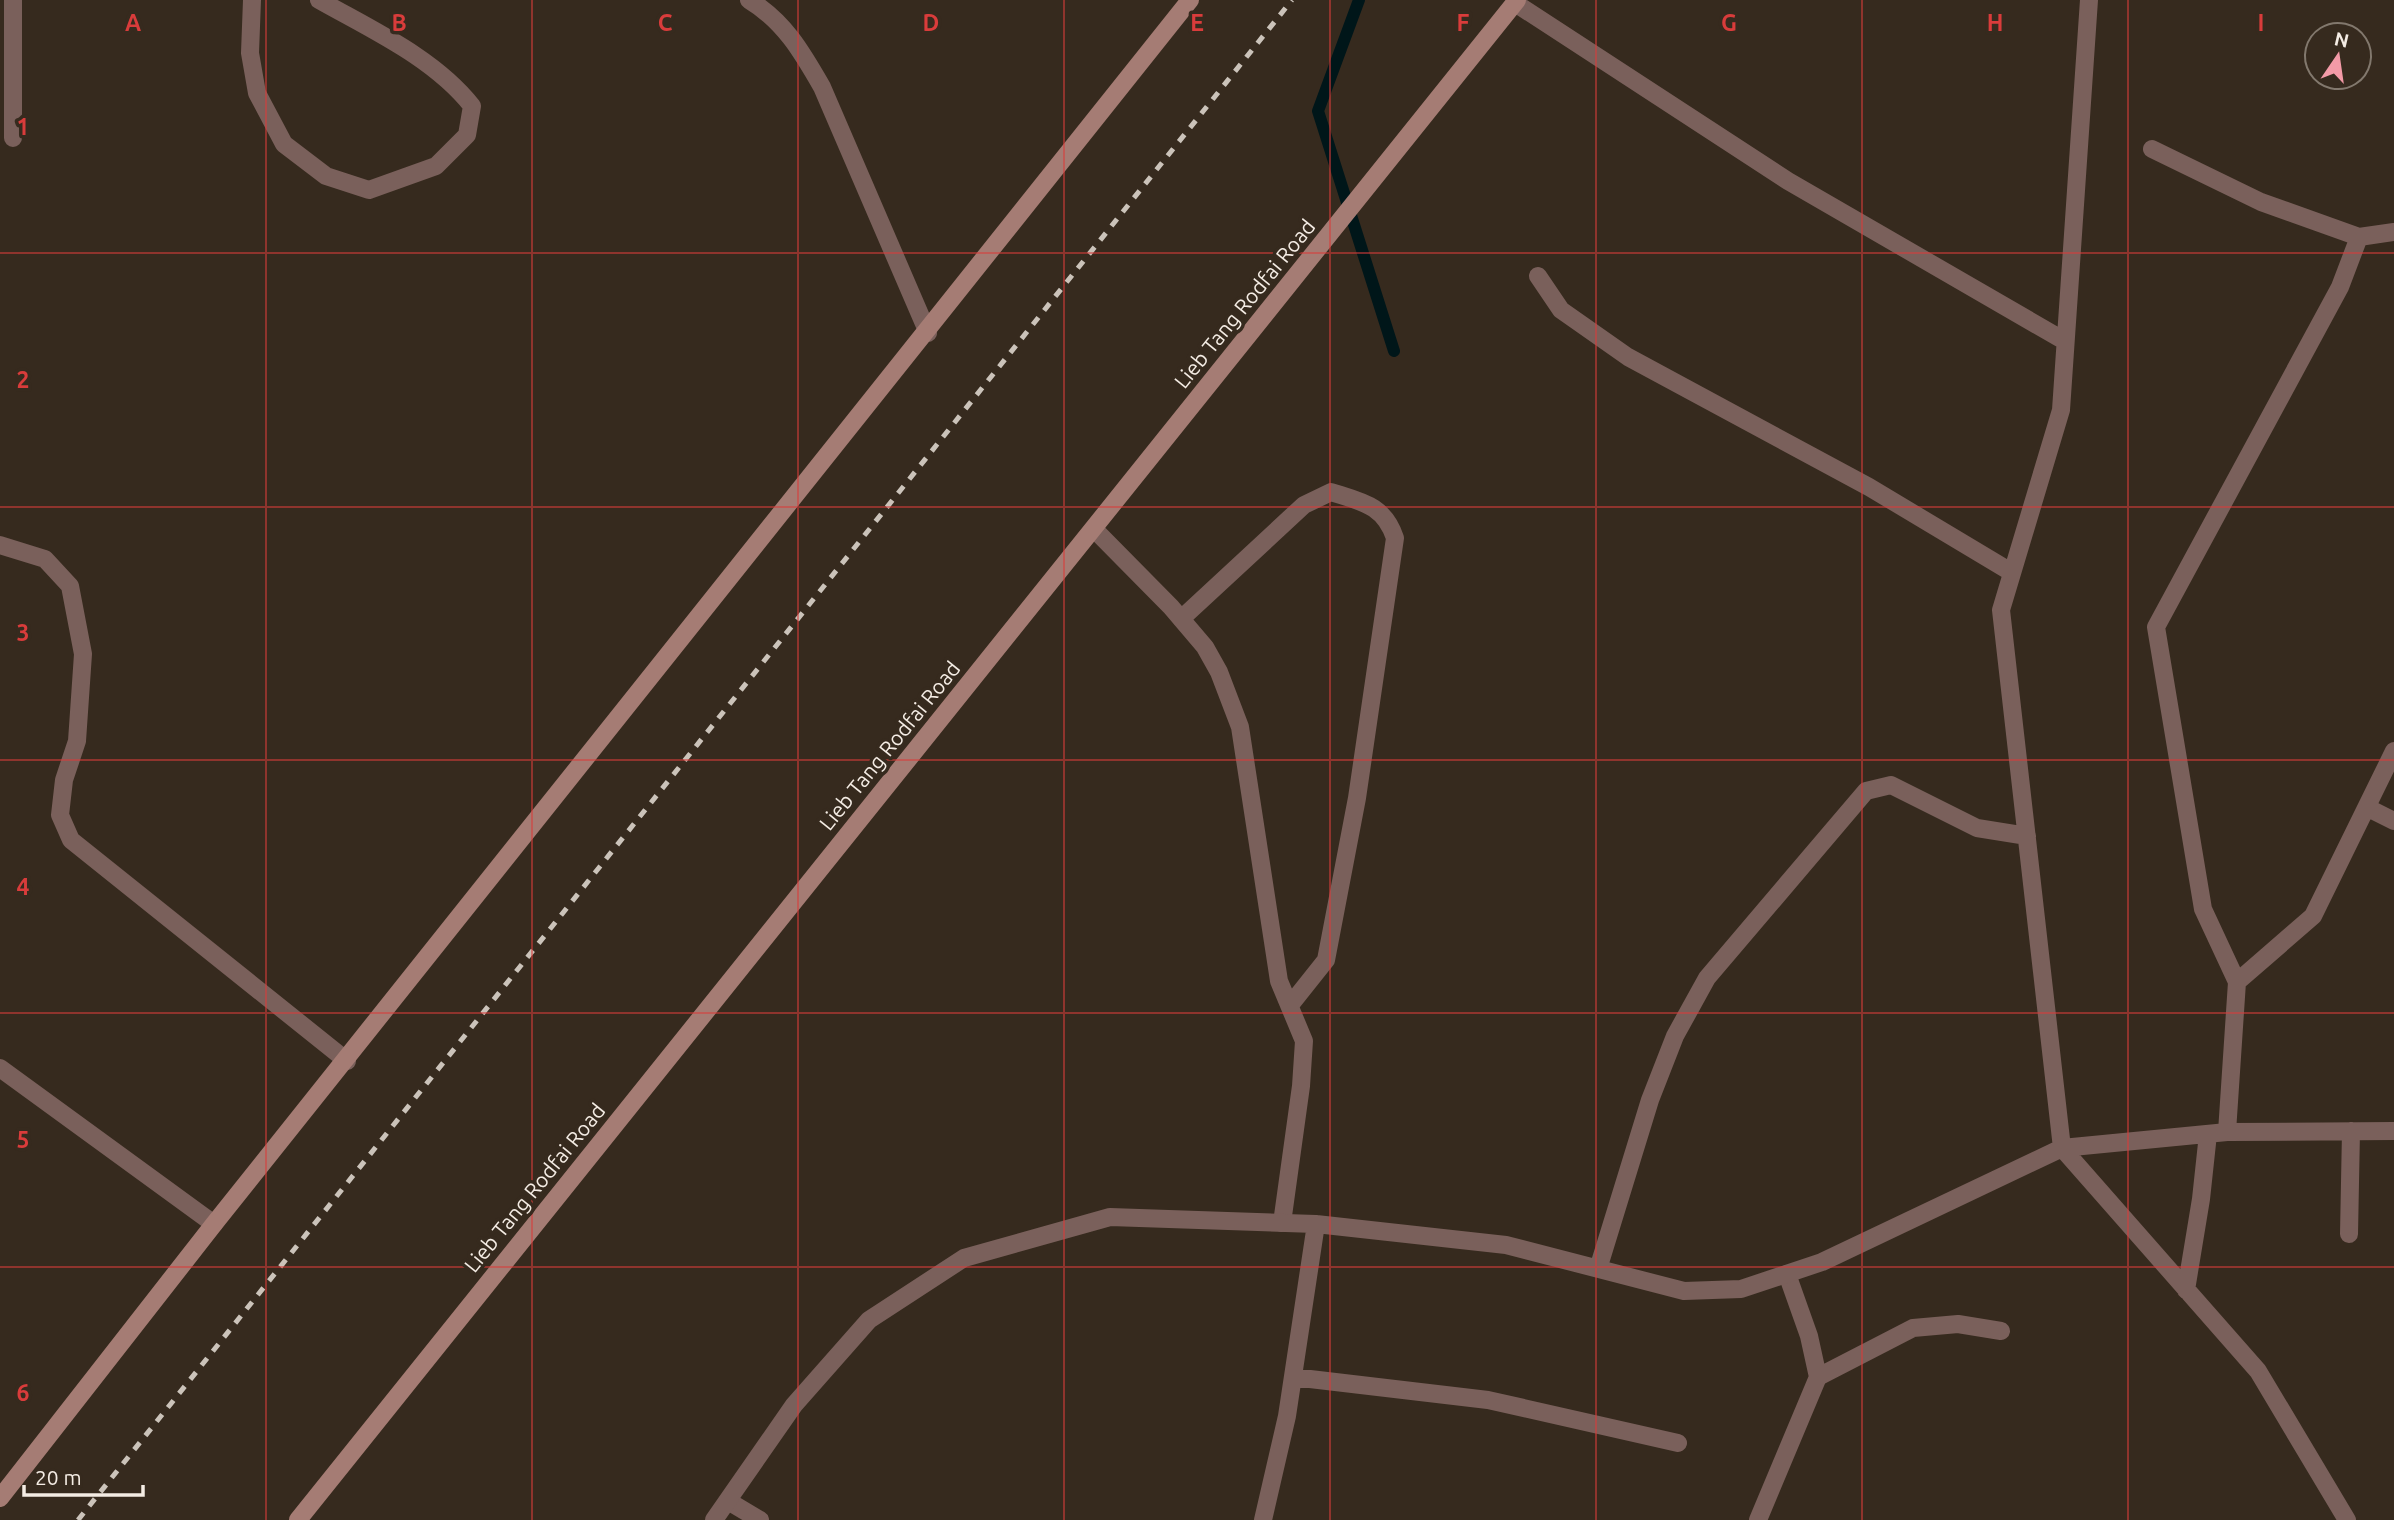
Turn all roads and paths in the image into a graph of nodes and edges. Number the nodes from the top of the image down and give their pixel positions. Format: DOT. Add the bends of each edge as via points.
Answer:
graph roads {
  1 [pos="13,0"];
  2 [pos="252,0"];
  3 [pos="319,0"];
  4 [pos="749,0"];
  5 [pos="1191,0"];
  6 [pos="2089,0"];
  7 [pos="1516,1"];
  8 [pos="13,138"];
  9 [pos="2152,149"];
  10 [pos="2394,232"];
  11 [pos="2359,237"];
  12 [pos="1538,276"];
  13 [pos="928,333"];
  14 [pos="2063,340"];
  15 [pos="1094,529"];
  16 [pos="0,545"];
  17 [pos="2011,572"];
  18 [pos="1181,619"];
  19 [pos="2394,751"];
  20 [pos="2368,808"];
  21 [pos="2394,821"];
  22 [pos="2027,836"];
  23 [pos="2237,982"];
  24 [pos="1291,1004"];
  25 [pos="347,1061"];
  26 [pos="0,1068"];
  27 [pos="2351,1131"];
  28 [pos="2394,1131"];
  29 [pos="2227,1132"];
  30 [pos="2208,1134"];
  31 [pos="2062,1148"];
  32 [pos="1282,1223"];
  33 [pos="214,1224"];
  34 [pos="1316,1224"];
  35 [pos="2349,1234"];
  36 [pos="1598,1269"];
  37 [pos="1787,1274"];
  38 [pos="2186,1290"];
  39 [pos="2001,1331"];
  40 [pos="1293,1377"];
  41 [pos="1818,1377"];
  42 [pos="1678,1443"];
  43 [pos="0,1498"];
  44 [pos="728,1501"];
  45 [pos="298,1520"];
  46 [pos="714,1520"];
  47 [pos="760,1520"];
  48 [pos="1263,1520"];
  49 [pos="1758,1520"];
  50 [pos="2347,1520"];
  1 -- 8 [label="street"];
  2 -- 3 [label="street" via="250,53 257,93 284,144 326,176 369,190 436,166 467,135 472,106 419,60"];
  4 -- 13 [label="street" via="771,13 822,87"];
  5 -- 13 [label="street"];
  6 -- 14 [label="street"];
  7 -- 14 [label="street" via="1788,181"];
  7 -- 15 [label="street, Lieb Tang Rodfai Road"];
  9 -- 11 [label="street" via="2261,202"];
  10 -- 11 [label="street"];
  11 -- 23 [label="street" via="2340,287 2156,627 2203,909"];
  12 -- 17 [label="street" via="1561,310 1628,357 1869,487"];
  13 -- 25 [label="street"];
  14 -- 17 [label="street" via="2061,410"];
  15 -- 18 [label="street"];
  15 -- 45 [label="street, Lieb Tang Rodfai Road"];
  16 -- 25 [label="street" via="45,559 70,586 83,654 78,741 64,780 60,815 71,839"];
  17 -- 22 [label="street" via="2001,610"];
  18 -- 24 [label="street" via="1205,647 1240,727 1279,981"];
  18 -- 24 [label="street" via="1304,505 1331,492 1370,505 1389,520 1395,538 1356,799 1326,960"];
  19 -- 20 [label="street"];
  20 -- 21 [label="street"];
  20 -- 23 [label="street" via="2313,916"];
  22 -- 31 [label="street"];
  22 -- 36 [label="street" via="1977,828 1891,785 1866,791 1707,978 1675,1036 1650,1100"];
  23 -- 29 [label="street"];
  24 -- 32 [label="street" via="1304,1041"];
  25 -- 33 [label="street"];
  26 -- 33 [label="street"];
  27 -- 28 [label="street"];
  27 -- 29 [label="street"];
  27 -- 35 [label="street"];
  29 -- 30 [label="street"];
  30 -- 31 [label="street"];
  30 -- 38 [label="street"];
  31 -- 37 [label="street" via="1822,1262"];
  31 -- 38 [label="street"];
  32 -- 34 [label="street"];
  32 -- 44 [label="street" via="1110,1217 964,1258 869,1320 794,1405"];
  33 -- 43 [label="street"];
  34 -- 36 [label="street" via="1506,1245"];
  34 -- 40 [label="street"];
  36 -- 37 [label="street" via="1684,1291 1741,1289"];
  37 -- 41 [label="street"];
  38 -- 50 [label="street" via="2258,1371"];
  39 -- 41 [label="street" via="1958,1324 1913,1328"];
  40 -- 42 [label="street" via="1488,1400"];
  40 -- 48 [label="street"];
  41 -- 49 [label="street"];
  44 -- 46 [label="street"];
  44 -- 47 [label="street"];
}
